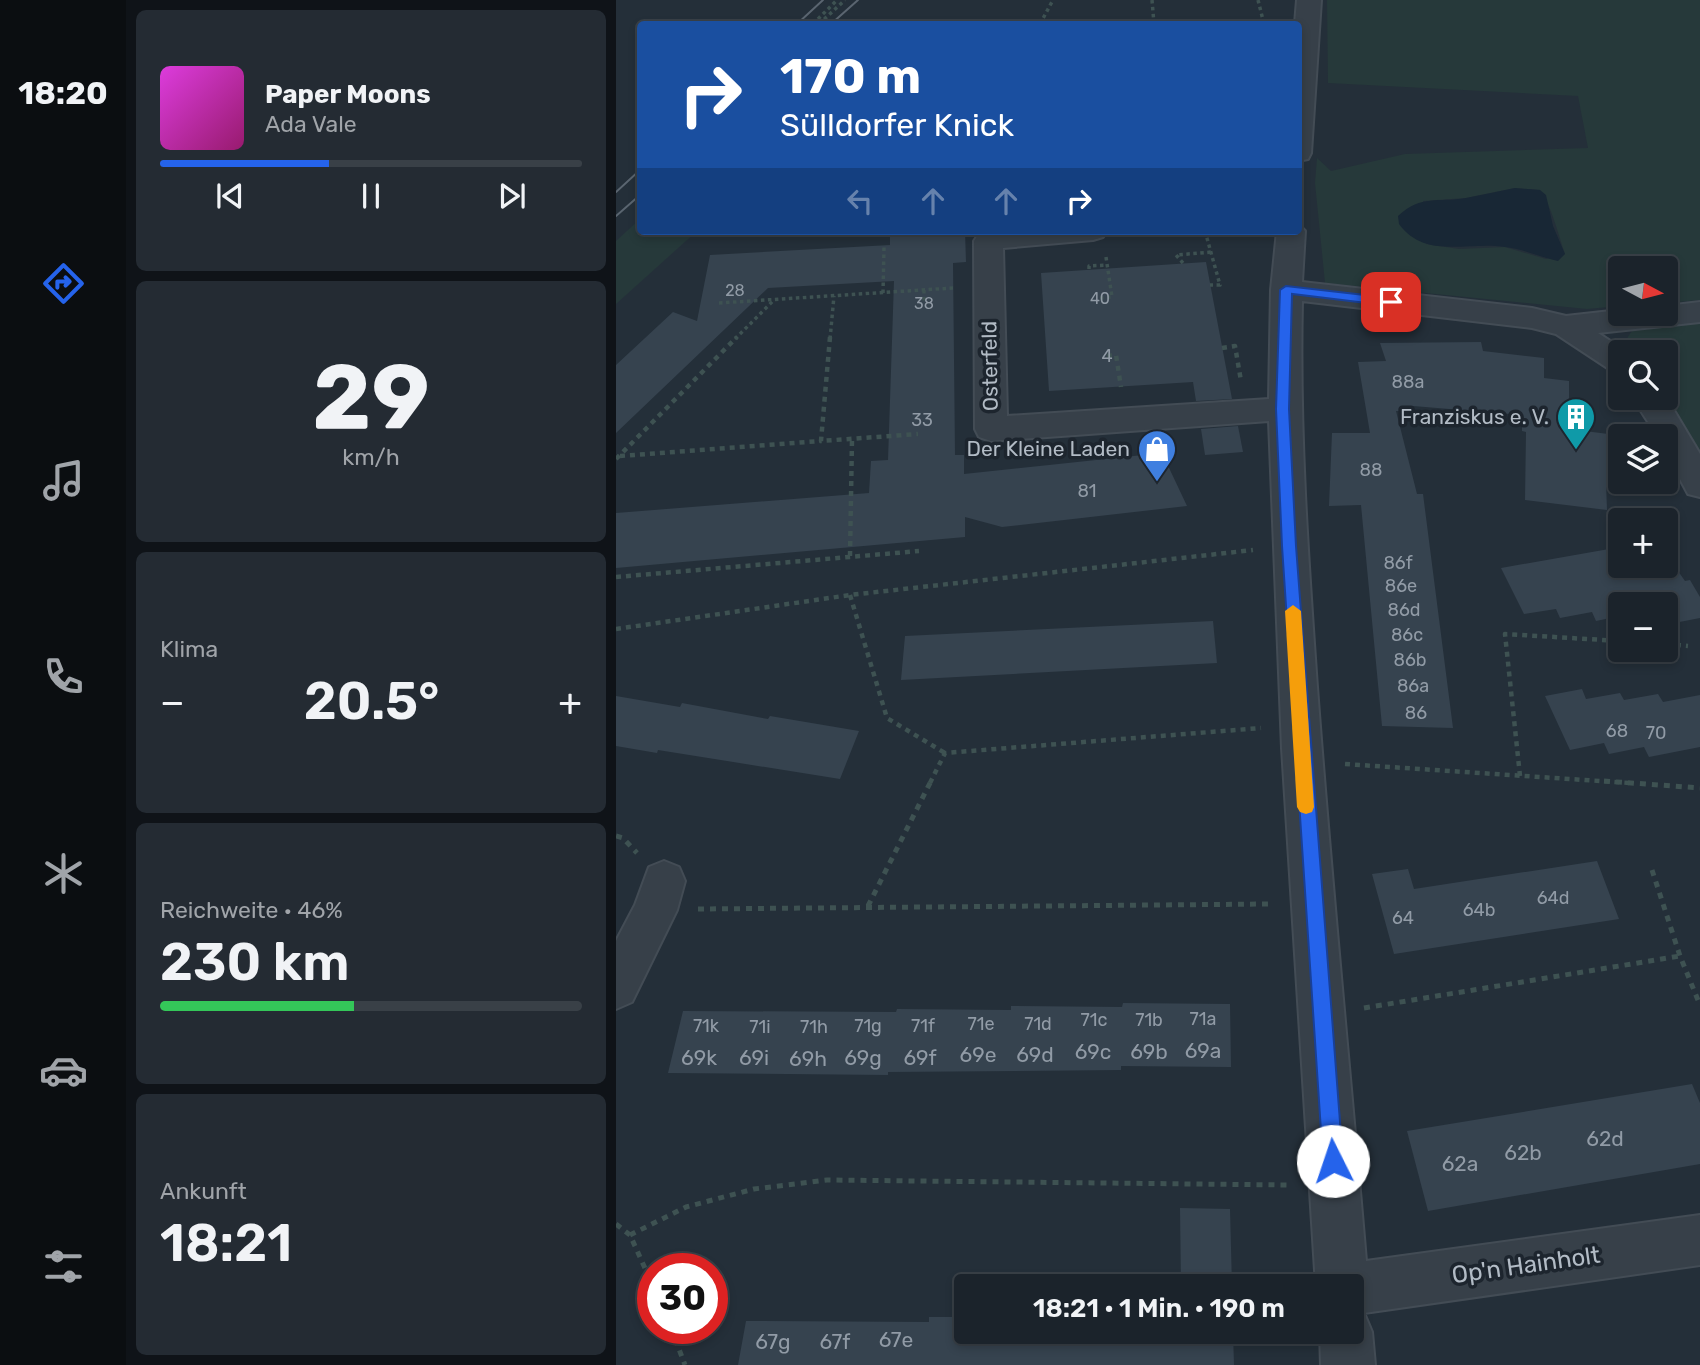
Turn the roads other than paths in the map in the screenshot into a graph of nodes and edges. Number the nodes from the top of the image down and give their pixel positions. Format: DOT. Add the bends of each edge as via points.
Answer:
graph roads {
  1 [pos="1309,0"];
  2 [pos="1302,97"];
  3 [pos="1291,235"];
  4 [pos="1099,242"];
  5 [pos="1286,290"];
  6 [pos="1700,312"];
  7 [pos="1566,326"];
  8 [pos="1608,354"];
  9 [pos="1658,410"];
  10 [pos="1264,411"];
  11 [pos="1700,485"];
  12 [pos="659,895"];
  13 [pos="616,987"];
  14 [pos="1700,1240"];
  15 [pos="1341,1274"];
  16 [pos="1364,1287"];
  17 [pos="1347,1344"];
  18 [pos="1348,1365"];
  1 -- 2 [label="street"];
  3 -- 5 [label="street"];
  4 -- 10 [label="street, Osterfeld" via="988,241 991,429"];
  5 -- 7 [label="street" via="1532,318"];
  5 -- 10 [label="street"];
  6 -- 7 [label="street"];
  7 -- 8 [label="street"];
  9 -- 11 [label="street"];
  10 -- 15 [label="street" via="1289,546"];
  12 -- 13 [label="street"];
  14 -- 16 [label="street, Op'n Hainholt"];
  17 -- 18 [label="street"];
}
